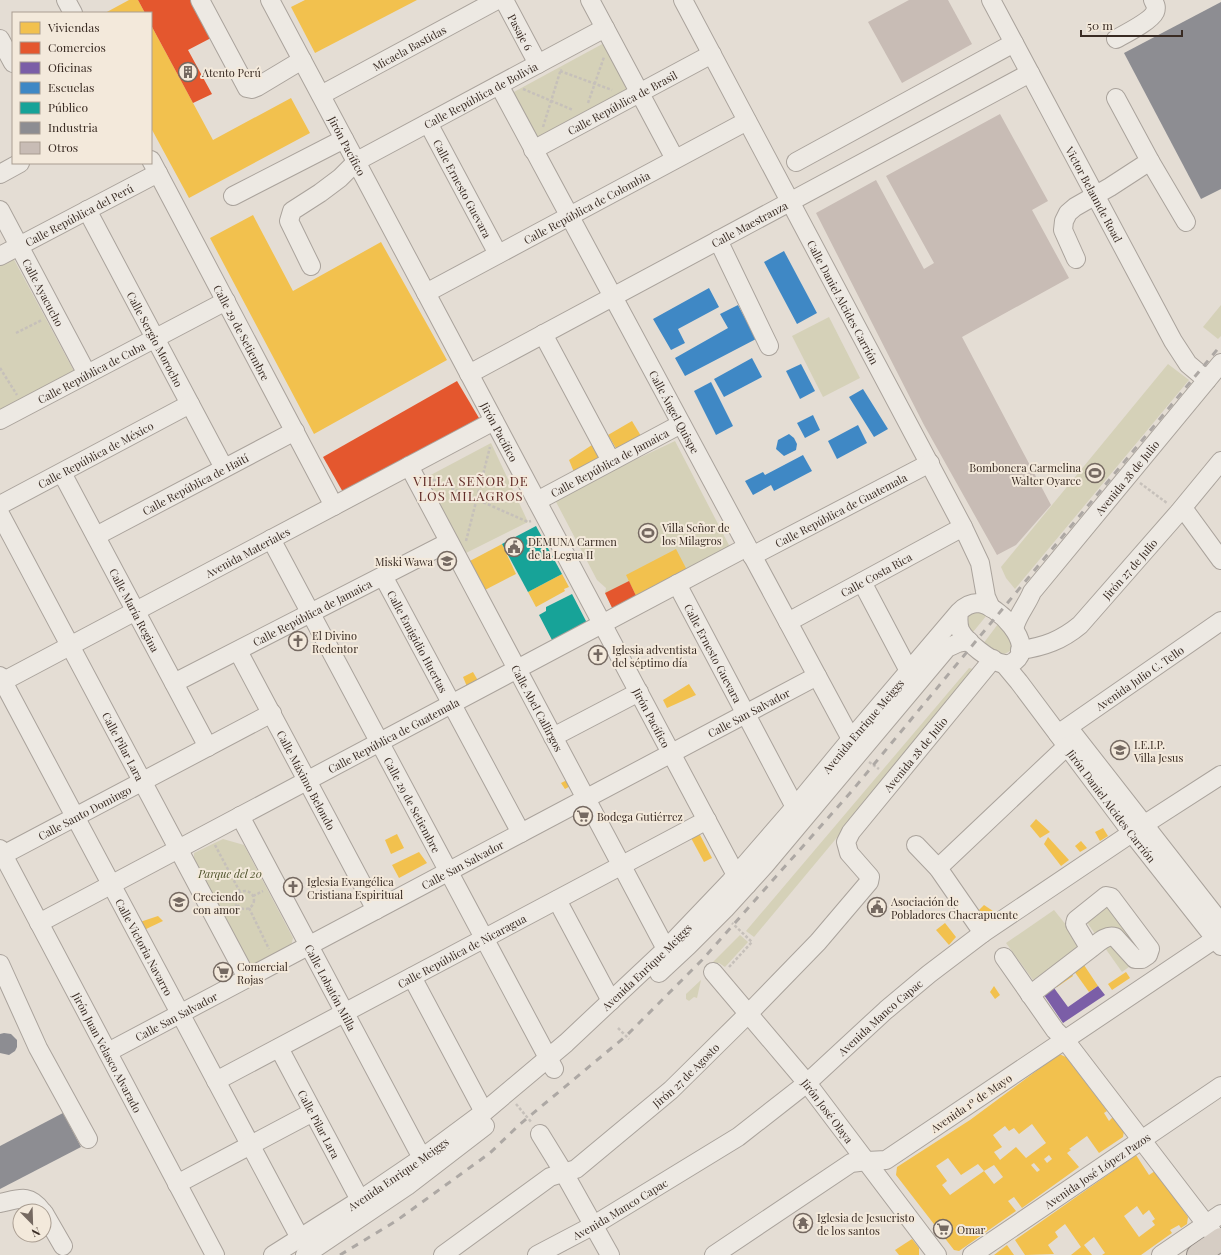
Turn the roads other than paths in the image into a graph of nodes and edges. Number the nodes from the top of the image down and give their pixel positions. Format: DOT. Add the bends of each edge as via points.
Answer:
graph roads {
  1 [pos="66,0"];
  2 [pos="200,0"];
  3 [pos="270,0"];
  4 [pos="498,0"];
  5 [pos="504,0"];
  6 [pos="590,0"];
  7 [pos="683,0"];
  8 [pos="991,0"];
  9 [pos="1153,0"];
  10 [pos="72,12"];
  11 [pos="607,33"];
  12 [pos="0,39"];
  13 [pos="1116,39"];
  14 [pos="1014,43"];
  15 [pos="712,54"];
  16 [pos="302,60"];
  17 [pos="12,62"];
  18 [pos="540,63"];
  19 [pos="1030,73"];
  20 [pos="503,83"];
  21 [pos="321,95"];
  22 [pos="635,95"];
  23 [pos="1116,98"];
  24 [pos="746,121"];
  25 [pos="428,123"];
  26 [pos="344,139"];
  27 [pos="535,149"];
  28 [pos="675,159"];
  29 [pos="356,161"];
  30 [pos="1150,161"];
  31 [pos="796,162"];
  32 [pos="18,164"];
  33 [pos="154,166"];
  34 [pos="0,174"];
  35 [pos="233,196"];
  36 [pos="1095,196"];
  37 [pos="790,202"];
  38 [pos="0,210"];
  39 [pos="87,210"];
  40 [pos="569,216"];
  41 [pos="1186,222"];
  42 [pos="718,240"];
  43 [pos="19,246"];
  44 [pos="498,254"];
  45 [pos="0,256"];
  46 [pos="1076,259"];
  47 [pos="311,266"];
  48 [pos="426,293"];
  49 [pos="613,297"];
  50 [pos="226,301"];
  51 [pos="543,334"];
  52 [pos="155,338"];
  53 [pos="769,346"];
  54 [pos="1221,363"];
  55 [pos="87,374"];
  56 [pos="469,374"];
  57 [pos="1207,380"];
  58 [pos="190,404"];
  59 [pos="0,420"];
  60 [pos="489,424"];
  61 [pos="681,424"];
  62 [pos="294,431"];
  63 [pos="611,461"];
  64 [pos="1221,461"];
  65 [pos="930,463"];
  66 [pos="409,466"];
  67 [pos="224,468"];
  68 [pos="62,473"];
  69 [pos="0,505"];
  70 [pos="334,506"];
  71 [pos="541,508"];
  72 [pos="1181,510"];
  73 [pos="0,514"];
  74 [pos="963,527"];
  75 [pos="96,536"];
  76 [pos="271,539"];
  77 [pos="449,542"];
  78 [pos="750,551"];
  79 [pos="1221,560"];
  80 [pos="383,576"];
  81 [pos="862,582"];
  82 [pos="677,584"];
  83 [pos="1032,592"];
  84 [pos="135,611"];
  85 [pos="996,611"];
  86 [pos="959,612"];
  87 [pos="311,613"];
  88 [pos="788,622"];
  89 [pos="1221,622"];
  90 [pos="602,624"];
  91 [pos="1014,629"];
  92 [pos="969,641"];
  93 [pos="942,643"];
  94 [pos="70,646"];
  95 [pos="238,650"];
  96 [pos="1020,652"];
  97 [pos="999,662"];
  98 [pos="517,669"];
  99 [pos="909,671"];
  100 [pos="817,676"];
  101 [pos="1,680"];
  102 [pos="174,683"];
  103 [pos="639,692"];
  104 [pos="452,704"];
  105 [pos="272,713"];
  106 [pos="746,714"];
  107 [pos="1065,735"];
  108 [pos="553,737"];
  109 [pos="851,739"];
  110 [pos="380,742"];
  111 [pos="208,747"];
  112 [pos="671,753"];
  113 [pos="1221,775"];
  114 [pos="307,780"];
  115 [pos="142,781"];
  116 [pos="586,799"];
  117 [pos="795,807"];
  118 [pos="240,816"];
  119 [pos="75,817"];
  120 [pos="707,820"];
  121 [pos="1139,829"];
  122 [pos="521,833"];
  123 [pos="916,845"];
  124 [pos="178,849"];
  125 [pos="2,852"];
  126 [pos="849,853"];
  127 [pos="622,866"];
  128 [pos="938,868"];
  129 [pos="449,872"];
  130 [pos="741,880"];
  131 [pos="111,885"];
  132 [pos="557,900"];
  133 [pos="376,910"];
  134 [pos="39,923"];
  135 [pos="983,933"];
  136 [pos="1219,936"];
  137 [pos="484,938"];
  138 [pos="309,946"];
  139 [pos="666,949"];
  140 [pos="1090,949"];
  141 [pos="1004,957"];
  142 [pos="0,964"];
  143 [pos="716,974"];
  144 [pos="412,977"];
  145 [pos="247,978"];
  146 [pos="1030,995"];
  147 [pos="611,1001"];
  148 [pos="345,1013"];
  149 [pos="749,1013"];
  150 [pos="180,1014"];
  151 [pos="1065,1040"];
  152 [pos="279,1048"];
  153 [pos="108,1052"];
  154 [pos="551,1064"];
  155 [pos="216,1081"];
  156 [pos="807,1082"];
  157 [pos="1221,1086"];
  158 [pos="313,1112"];
  159 [pos="484,1112"];
  160 [pos="540,1134"];
  161 [pos="88,1139"];
  162 [pos="1141,1140"];
  163 [pos="250,1146"];
  164 [pos="422,1158"];
  165 [pos="867,1161"];
  166 [pos="564,1173"];
  167 [pos="177,1184"];
  168 [pos="360,1200"];
  169 [pos="37,1203"];
  170 [pos="0,1204"];
  171 [pos="1221,1214"];
  172 [pos="594,1225"];
  173 [pos="52,1227"];
  174 [pos="1215,1235"];
  175 [pos="63,1246"];
  176 [pos="302,1247"];
  177 [pos="215,1255"];
  178 [pos="273,1255"];
  179 [pos="443,1255"];
  180 [pos="537,1255"];
  181 [pos="610,1255"];
  182 [pos="714,1255"];
  183 [pos="937,1255"];
  184 [pos="972,1255"];
  185 [pos="1161,1255"];
  186 [pos="1198,1255"];
  1 -- 10 [label="street"];
  2 -- 16 [label="street" via="247,88 252,89"];
  3 -- 16 [label="street, Jirón Pacífico"];
  4 -- 21 [label="street, Micaela Bastidas"];
  5 -- 18 [label="street, Pasaje 6"];
  6 -- 11 [label="street"];
  7 -- 15 [label="street, Calle Daniel Alcides Carrión"];
  8 -- 14 [label="street, Victor Belaunde Road"];
  9 -- 13 [label="street" via="1156,6 1155,13"];
  11 -- 18 [label="street, Calle República de Bolivia"];
  11 -- 22 [label="street"];
  12 -- 17 [label="street"];
  14 -- 19 [label="street, Victor Belaunde Road"];
  14 -- 31 [label="street"];
  15 -- 22 [label="street, Calle República de Brasil"];
  15 -- 24 [label="street, Calle Daniel Alcides Carrión"];
  16 -- 21 [label="street, Jirón Pacífico"];
  18 -- 20 [label="street, Calle República de Bolivia"];
  19 -- 36 [label="street, Victor Belaunde Road"];
  19 -- 37 [label="street, Calle Maestranza"];
  20 -- 25 [label="street, Calle República de Bolivia"];
  20 -- 27 [label="street, Calle Ángel Quispe"];
  21 -- 26 [label="street, Jirón Pacífico"];
  22 -- 27 [label="street, Calle República de Brasil" via="588,116"];
  22 -- 28 [label="street"];
  23 -- 30 [label="street"];
  24 -- 28 [label="street, Calle República de Colombia"];
  24 -- 37 [label="street, Calle Daniel Alcides Carrión"];
  25 -- 29 [label="street, Calle República de Bolivia"];
  25 -- 44 [label="street, Calle Ernesto Guevara"];
  26 -- 29 [label="street, Jirón Pacífico"];
  26 -- 35 [label="street"];
  27 -- 40 [label="street, Calle Ángel Quispe"];
  28 -- 40 [label="street, Calle República de Colombia"];
  29 -- 47 [label="street, Calle República de Bolivia" via="340,178 292,211 289,221"];
  29 -- 48 [label="street, Jirón Pacífico"];
  30 -- 36 [label="street"];
  30 -- 41 [label="street"];
  32 -- 34 [label="street"];
  33 -- 39 [label="street, Calle República del Perú"];
  33 -- 50 [label="street, Calle 29 de Setiembre"];
  36 -- 46 [label="street" via="1075,207 1064,221 1063,230"];
  36 -- 57 [label="street, Victor Belaunde Road" via="1180,352 1188,364"];
  37 -- 42 [label="street, Calle Maestranza"];
  37 -- 65 [label="street, Calle Daniel Alcides Carrión"];
  38 -- 43 [label="street, Calle Ayacucho"];
  39 -- 43 [label="street, Calle República del Perú"];
  39 -- 52 [label="street, Calle Sergio Morocho"];
  40 -- 44 [label="street, Calle República de Colombia"];
  40 -- 49 [label="street, Calle Ángel Quispe"];
  42 -- 49 [label="street, Calle Maestranza"];
  42 -- 53 [label="street"];
  43 -- 45 [label="street, Calle República del Perú"];
  43 -- 55 [label="street, Calle Ayacucho"];
  44 -- 48 [label="street, Calle República de Colombia"];
  48 -- 56 [label="street, Jirón Pacífico"];
  49 -- 51 [label="street, Calle Maestranza"];
  49 -- 61 [label="street, Calle Ángel Quispe"];
  50 -- 52 [label="street, Calle República de Cuba"];
  50 -- 62 [label="street, Calle 29 de Setiembre"];
  51 -- 56 [label="street, Calle Maestranza"];
  51 -- 63 [label="street"];
  52 -- 55 [label="street, Calle República de Cuba"];
  52 -- 58 [label="street, Calle Sergio Morocho"];
  54 -- 57 [label="street, Avenida 28 de Julio"];
  55 -- 59 [label="street, Calle República de Cuba"];
  56 -- 60 [label="street, Jirón Pacífico"];
  57 -- 83 [label="street, Avenida 28 de Julio"];
  58 -- 67 [label="street, Calle Sergio Morocho"];
  58 -- 68 [label="street, Calle República de México"];
  60 -- 66 [label="street, Avenida Materiales"];
  60 -- 71 [label="street, Jirón Pacífico"];
  61 -- 63 [label="street, Calle República de Jamaica"];
  61 -- 78 [label="street, Calle Ángel Quispe"];
  62 -- 67 [label="street, Calle República de Haití"];
  62 -- 70 [label="street, Calle 29 de Setiembre"];
  63 -- 71 [label="street, Calle República de Jamaica"];
  64 -- 72 [label="street, Jirón 27 de Julio"];
  65 -- 74 [label="street, Calle Daniel Alcides Carrión"];
  65 -- 78 [label="street, Calle República de Guatemala"];
  66 -- 70 [label="street, Avenida Materiales"];
  66 -- 77 [label="street, Calle Abel Callirgos"];
  67 -- 75 [label="street, Calle República de Haití"];
  68 -- 69 [label="street, Calle República de México"];
  68 -- 75 [label="street, Calle María Regina"];
  70 -- 76 [label="street, Avenida Materiales"];
  71 -- 90 [label="street, Jirón Pacífico"];
  72 -- 79 [label="street"];
  72 -- 96 [label="street, Jirón 27 de Julio" via="1080,626 1058,640"];
  73 -- 94 [label="street, Calle Pilar Lara"];
  74 -- 81 [label="street, Calle Costa Rica"];
  74 -- 85 [label="street, Calle Daniel Alcides Carrión" via="980,563 986,597"];
  75 -- 84 [label="street, Calle María Regina"];
  76 -- 84 [label="street, Avenida Materiales"];
  76 -- 87 [label="street, Calle 29 de Setiembre"];
  77 -- 80 [label="street, Calle República de Jamaica"];
  77 -- 98 [label="street, Calle Abel Callirgos"];
  78 -- 82 [label="street, Calle República de Guatemala"];
  78 -- 88 [label="street, Calle Ángel Quispe"];
  80 -- 87 [label="street, Calle República de Jamaica"];
  80 -- 104 [label="street, Calle Emigidio Huertas"];
  81 -- 88 [label="street, Calle Costa Rica"];
  81 -- 99 [label="street"];
  82 -- 90 [label="street, Calle República de Guatemala"];
  82 -- 106 [label="street, Calle Ernesto Guevara"];
  83 -- 85 [label="street, Avenida 28 de Julio" via="1008,610"];
  83 -- 91 [label="street, Avenida 28 de Julio" via="1016,619"];
  84 -- 94 [label="street, Avenida Materiales"];
  84 -- 102 [label="street, Calle María Regina"];
  85 -- 86 [label="street" via="978,603 964,607"];
  85 -- 91 [label="street"];
  86 -- 92 [label="street, Jirón Daniel Alcides Carrión" via="958,625"];
  86 -- 93 [label="street, Avenida Enrique Meiggs"];
  87 -- 95 [label="street, Calle República de Jamaica"];
  87 -- 110 [label="street, Calle 29 de Setiembre"];
  88 -- 100 [label="street, Calle Ángel Quispe"];
  89 -- 107 [label="street, Avenida Julio C. Tello"];
  90 -- 98 [label="street, Calle República de Guatemala"];
  90 -- 103 [label="street, Jirón Pacífico"];
  91 -- 96 [label="street, Jirón Daniel Alcides Carrión" via="1020,642"];
  92 -- 93 [label="street, Avenida Enrique Meiggs"];
  92 -- 97 [label="street, Jirón Daniel Alcides Carrión"];
  93 -- 99 [label="street, Avenida Enrique Meiggs"];
  93 -- 130 [label="street, Avenida Enrique Meiggs"];
  94 -- 101 [label="street, Avenida Materiales"];
  94 -- 115 [label="street, Calle Pilar Lara"];
  95 -- 102 [label="street, Calle República de Jamaica"];
  95 -- 105 [label="street, Calle Máximo Belondo"];
  96 -- 97 [label="street, Jirón 27 de Julio" via="1014,662"];
  96 -- 107 [label="street, Jirón Daniel Alcides Carrión" via="1030,676"];
  97 -- 107 [label="street, Jirón Daniel Alcides Carrión"];
  97 -- 126 [label="street, Avenida 28 de Julio" via="851,832 846,842"];
  98 -- 104 [label="street, Calle República de Guatemala"];
  98 -- 108 [label="street, Calle Abel Callirgos"];
  99 -- 109 [label="street, Avenida Enrique Meiggs"];
  100 -- 106 [label="street, Calle San Salvador"];
  100 -- 109 [label="street, Calle Ángel Quispe"];
  101 -- 119 [label="street, Calle Victoria Navarro"];
  102 -- 111 [label="street, Calle María Regina"];
  103 -- 108 [label="street"];
  103 -- 112 [label="street, Jirón Pacífico"];
  104 -- 110 [label="street, Calle República de Guatemala"];
  104 -- 122 [label="street, Calle Emigidio Huertas"];
  105 -- 111 [label="street, Calle Santo Domingo"];
  105 -- 114 [label="street, Calle Máximo Belondo"];
  106 -- 112 [label="street, Calle San Salvador"];
  106 -- 117 [label="street, Calle Ernesto Guevara"];
  107 -- 121 [label="street, Jirón Daniel Alcides Carrión"];
  107 -- 128 [label="street, Avenida Julio C. Tello"];
  108 -- 116 [label="street, Calle Abel Callirgos"];
  109 -- 117 [label="street, Avenida Enrique Meiggs"];
  110 -- 114 [label="street, Calle República de Guatemala"];
  110 -- 129 [label="street, Calle 29 de Setiembre"];
  111 -- 115 [label="street, Calle Santo Domingo"];
  112 -- 116 [label="street, Calle San Salvador"];
  112 -- 120 [label="street, Jirón Pacífico"];
  113 -- 121 [label="street, Avenida Manco Capac"];
  114 -- 118 [label="street, Calle República de Guatemala"];
  114 -- 133 [label="street, Calle Máximo Belondo"];
  115 -- 119 [label="street, Calle Santo Domingo"];
  115 -- 124 [label="street, Calle Pilar Lara"];
  116 -- 122 [label="street, Calle San Salvador"];
  116 -- 127 [label="street, Calle Abel Callirgos"];
  117 -- 130 [label="street, Avenida Enrique Meiggs"];
  118 -- 124 [label="street, Calle República de Guatemala"];
  118 -- 138 [label="street, Calle Lobatón Milla"];
  119 -- 125 [label="street, Calle Santo Domingo"];
  119 -- 131 [label="street, Calle Victoria Navarro"];
  120 -- 127 [label="street, Calle República de Nicaragua"];
  120 -- 130 [label="street, Jirón Pacífico"];
  121 -- 135 [label="street, Avenida Manco Capac"];
  121 -- 136 [label="street, Jirón Daniel Alcides Carrión"];
  122 -- 129 [label="street, Calle San Salvador"];
  123 -- 128 [label="street"];
  124 -- 131 [label="street, Calle República de Guatemala"];
  124 -- 145 [label="street, Calle Pilar Lara"];
  125 -- 134 [label="street, Jirón Juan Velasco Alvarado"];
  126 -- 149 [label="street, Jirón 27 de Agosto" via="870,877 869,882 818,942"];
  127 -- 132 [label="street, Calle República de Nicaragua"];
  127 -- 139 [label="street, Calle Abel Callirgos"];
  128 -- 135 [label="street"];
  129 -- 133 [label="street, Calle San Salvador"];
  129 -- 137 [label="street, Calle 29 de Setiembre"];
  130 -- 139 [label="street, Avenida Enrique Meiggs"];
  130 -- 154 [label="street, Avenida Enrique Meiggs" via="688,946"];
  131 -- 134 [label="street, Calle República de Guatemala"];
  131 -- 150 [label="street, Calle Victoria Navarro"];
  132 -- 137 [label="street, Calle República de Nicaragua"];
  132 -- 147 [label="street"];
  133 -- 138 [label="street, Calle San Salvador"];
  134 -- 153 [label="street, Jirón Juan Velasco Alvarado"];
  135 -- 156 [label="street, Avenida Manco Capac" via="929,974"];
  136 -- 151 [label="street, Avenida 1º de Mayo"];
  137 -- 144 [label="street, Calle República de Nicaragua"];
  137 -- 154 [label="street, Calle 29 de Setiembre"];
  138 -- 145 [label="street, Calle San Salvador"];
  138 -- 148 [label="street, Calle Lobatón Milla"];
  139 -- 147 [label="street, Avenida Enrique Meiggs"];
  140 -- 146 [label="street"];
  141 -- 146 [label="street"];
  142 -- 161 [label="street" via="38,1048"];
  143 -- 149 [label="street, Jirón José Olaya"];
  144 -- 148 [label="street, Calle República de Nicaragua"];
  144 -- 159 [label="street"];
  145 -- 150 [label="street, Calle San Salvador"];
  146 -- 151 [label="street"];
  147 -- 154 [label="street, Avenida Enrique Meiggs" via="566,1044"];
  148 -- 152 [label="street, Calle República de Nicaragua"];
  148 -- 164 [label="street, Calle Lobatón Milla"];
  149 -- 156 [label="street, Jirón José Olaya"];
  149 -- 166 [label="street, Jirón 27 de Agosto" via="671,1090 576,1169"];
  150 -- 153 [label="street, Calle San Salvador"];
  150 -- 155 [label="street, Calle Victoria Navarro"];
  151 -- 162 [label="street"];
  151 -- 165 [label="street, Avenida 1º de Mayo" via="886,1160"];
  152 -- 155 [label="street, Calle República de Nicaragua"];
  152 -- 158 [label="street, Calle Pilar Lara"];
  153 -- 167 [label="street, Jirón Juan Velasco Alvarado"];
  154 -- 159 [label="street, Avenida Enrique Meiggs"];
  154 -- 176 [label="street, Avenida Enrique Meiggs" via="514,1102 424,1174"];
  155 -- 163 [label="street, Calle Victoria Navarro"];
  156 -- 165 [label="street, Jirón José Olaya"];
  156 -- 172 [label="street, Avenida Manco Capac" via="738,1137"];
  157 -- 162 [label="street, Avenida José López Pazos"];
  158 -- 163 [label="street"];
  158 -- 168 [label="street, Calle Pilar Lara"];
  159 -- 164 [label="street, Avenida Enrique Meiggs"];
  160 -- 166 [label="street"];
  162 -- 174 [label="street"];
  162 -- 184 [label="street, Avenida José López Pazos"];
  163 -- 167 [label="street"];
  163 -- 176 [label="street, Calle Victoria Navarro"];
  164 -- 168 [label="street, Avenida Enrique Meiggs"];
  165 -- 182 [label="street, Avenida 1º de Mayo" via="851,1163"];
  165 -- 183 [label="street, Jirón José Olaya"];
  166 -- 172 [label="street"];
  166 -- 179 [label="street, Jirón 27 de Agosto" via="550,1177"];
  167 -- 177 [label="street, Jirón Juan Velasco Alvarado"];
  168 -- 176 [label="street, Avenida Enrique Meiggs"];
  169 -- 170 [label="street" via="22,1198"];
  171 -- 174 [label="street"];
  172 -- 180 [label="street, Avenida Manco Capac"];
  172 -- 181 [label="street"];
  173 -- 175 [label="street"];
  174 -- 185 [label="street"];
  174 -- 186 [label="highway"];
  176 -- 178 [label="street, Avenida Enrique Meiggs"];
}
